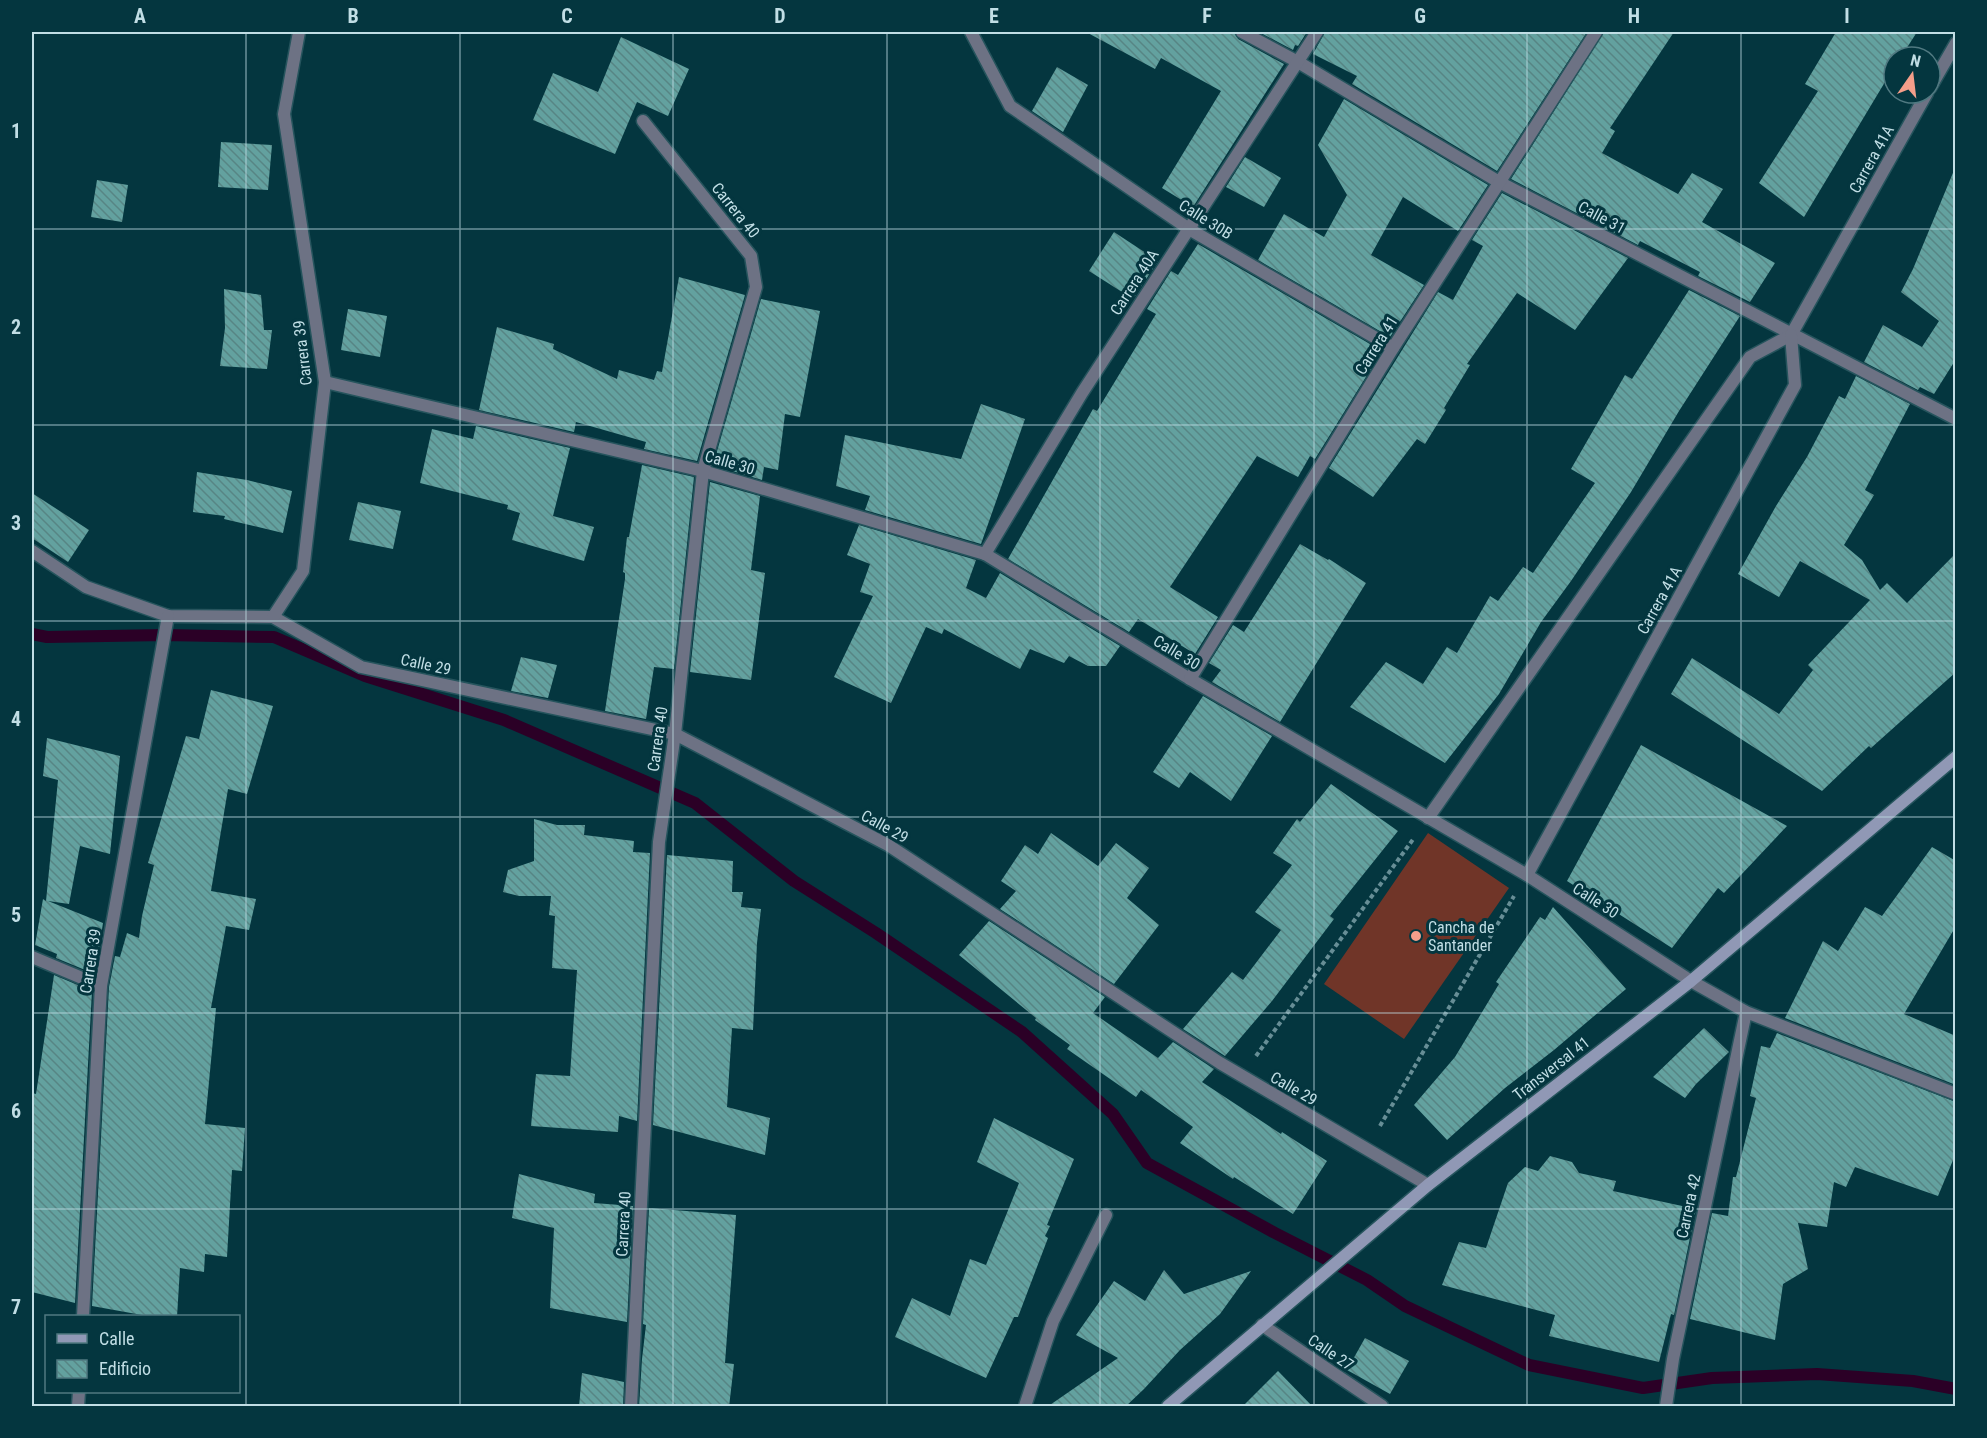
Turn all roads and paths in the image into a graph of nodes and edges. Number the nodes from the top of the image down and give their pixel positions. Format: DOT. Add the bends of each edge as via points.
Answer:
graph roads {
  1 [pos="298,32"];
  2 [pos="971,32"];
  3 [pos="1242,32"];
  4 [pos="1317,32"];
  5 [pos="1596,32"];
  6 [pos="1956,43"];
  7 [pos="1298,62"];
  8 [pos="1942,67"];
  9 [pos="1920,105"];
  10 [pos="643,121"];
  11 [pos="1499,182"];
  12 [pos="1189,229"];
  13 [pos="1791,334"];
  14 [pos="1393,348"];
  15 [pos="325,382"];
  16 [pos="1956,419"];
  17 [pos="703,471"];
  18 [pos="32,551"];
  19 [pos="985,554"];
  20 [pos="168,616"];
  21 [pos="273,617"];
  22 [pos="1190,679"];
  23 [pos="675,734"];
  24 [pos="1956,757"];
  25 [pos="1428,818"];
  26 [pos="1527,875"];
  27 [pos="32,957"];
  28 [pos="1691,981"];
  29 [pos="101,986"];
  30 [pos="1746,1012"];
  31 [pos="1242,1076"];
  32 [pos="1956,1094"];
  33 [pos="1366,1149"];
  34 [pos="1428,1185"];
  35 [pos="1106,1215"];
  36 [pos="83,1315"];
  37 [pos="1262,1325"];
  38 [pos="631,1407"];
  39 [pos="1025,1407"];
  40 [pos="1168,1407"];
  41 [pos="1382,1407"];
  42 [pos="1666,1407"];
  1 -- 15 [label="street, Carrera 39" via="284,114"];
  2 -- 12 [label="street, Calle 30B" via="1010,106"];
  3 -- 7 [label="street, Calle 31"];
  4 -- 7 [label="street, Carrera 40A"];
  5 -- 11 [label="street, Carrera 41"];
  6 -- 8 [label="street"];
  7 -- 11 [label="street, Calle 31"];
  7 -- 12 [label="street, Carrera 40A"];
  9 -- 13 [label="street, Carrera 41A"];
  10 -- 17 [label="street, Carrera 40" via="751,256 756,287"];
  11 -- 13 [label="street, Calle 31"];
  11 -- 14 [label="street, Carrera 41"];
  12 -- 14 [label="street, Calle 30B"];
  12 -- 19 [label="street, Carrera 40A" via="1082,393"];
  13 -- 16 [label="street, Calle 31"];
  13 -- 25 [label="street" via="1750,357"];
  13 -- 26 [label="street, Carrera 41A" via="1795,385"];
  14 -- 22 [label="street, Carrera 41"];
  15 -- 17 [label="street, Calle 30"];
  15 -- 21 [label="street, Carrera 39" via="303,571"];
  17 -- 19 [label="street, Calle 30"];
  17 -- 23 [label="street, Carrera 40"];
  18 -- 20 [label="street" via="86,586"];
  19 -- 22 [label="street, Calle 30"];
  20 -- 21 [label="street"];
  20 -- 29 [label="street, Carrera 39"];
  21 -- 23 [label="street, Calle 29" via="361,667"];
  22 -- 25 [label="street, Calle 30"];
  23 -- 31 [label="street, Calle 29" via="888,845"];
  23 -- 38 [label="street, Carrera 40" via="658,842"];
  24 -- 28 [label="street, Transversal 41"];
  25 -- 26 [label="street, Calle 30"];
  25 -- 31 [label="path"];
  26 -- 28 [label="street, Calle 30"];
  26 -- 33 [label="path"];
  27 -- 29 [label="street"];
  28 -- 30 [label="street, Calle 30"];
  28 -- 34 [label="street, Transversal 41"];
  29 -- 36 [label="street, Carrera 39"];
  30 -- 32 [label="street, Calle 30"];
  30 -- 42 [label="street, Carrera 42"];
  31 -- 33 [label="street, Calle 29"];
  33 -- 34 [label="street, Calle 29"];
  34 -- 37 [label="street, Transversal 41"];
  35 -- 39 [label="street" via="1053,1321"];
  37 -- 40 [label="street, Transversal 41"];
  37 -- 41 [label="street, Calle 27"];
}
